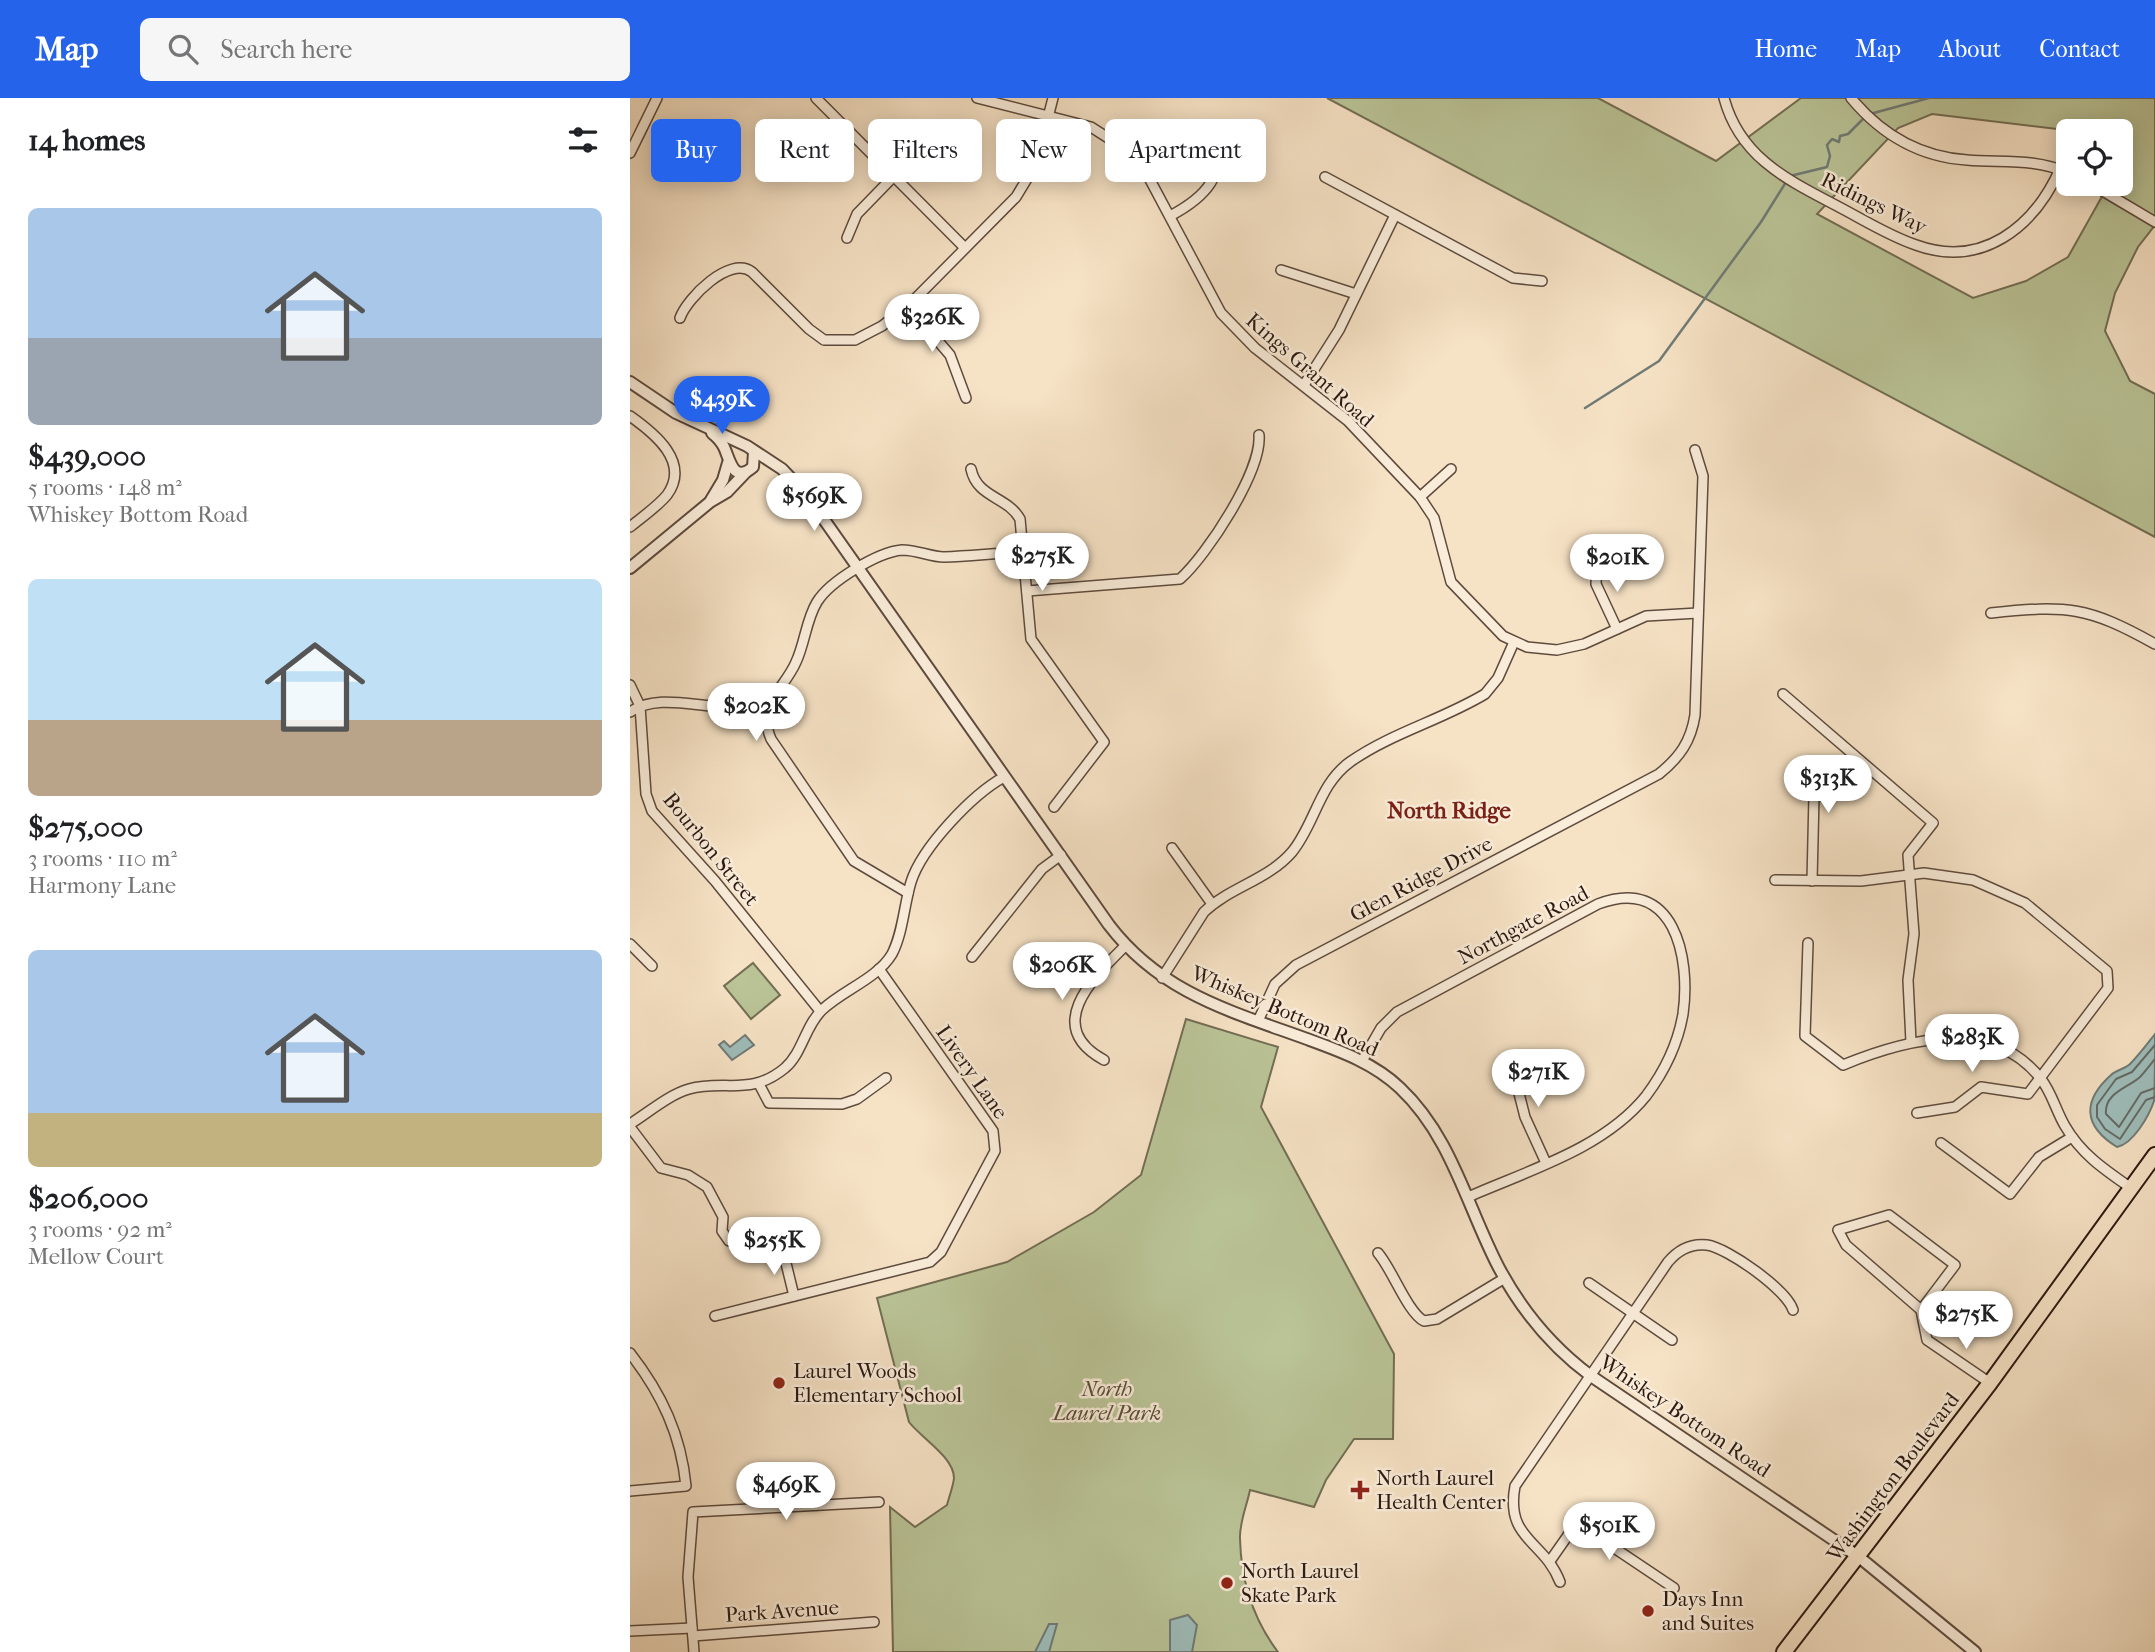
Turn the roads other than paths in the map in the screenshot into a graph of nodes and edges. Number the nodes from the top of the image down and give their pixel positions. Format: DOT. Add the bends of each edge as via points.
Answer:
graph roads {
  1 [pos="657,98"];
  2 [pos="816,98"];
  3 [pos="976,98"];
  4 [pos="1053,98"];
  5 [pos="1724,98"];
  6 [pos="1851,98"];
  7 [pos="1049,116"];
  8 [pos="631,149"];
  9 [pos="868,150"];
  10 [pos="2056,169"];
  11 [pos="1325,177"];
  12 [pos="888,182"];
  13 [pos="900,182"];
  14 [pos="1210,182"];
  15 [pos="2056,182"];
  16 [pos="2111,196"];
  17 [pos="1395,215"];
  18 [pos="1170,216"];
  19 [pos="2155,222"];
  20 [pos="847,238"];
  21 [pos="965,248"];
  22 [pos="1281,270"];
  23 [pos="1542,281"];
  24 [pos="1356,294"];
  25 [pos="908,306"];
  26 [pos="680,318"];
  27 [pos="630,382"];
  28 [pos="1304,385"];
  29 [pos="966,398"];
  30 [pos="630,416"];
  31 [pos="710,431"];
  32 [pos="1259,435"];
  33 [pos="742,444"];
  34 [pos="1695,450"];
  35 [pos="754,452"];
  36 [pos="727,460"];
  37 [pos="971,468"];
  38 [pos="1451,469"];
  39 [pos="748,471"];
  40 [pos="790,479"];
  41 [pos="1420,497"];
  42 [pos="710,502"];
  43 [pos="630,527"];
  44 [pos="1025,552"];
  45 [pos="1597,563"];
  46 [pos="630,568"];
  47 [pos="859,568"];
  48 [pos="1027,591"];
  49 [pos="1698,613"];
  50 [pos="1991,614"];
  51 [pos="1617,629"];
  52 [pos="1514,642"];
  53 [pos="2155,643"];
  54 [pos="630,685"];
  55 [pos="1783,694"];
  56 [pos="768,703"];
  57 [pos="640,706"];
  58 [pos="630,712"];
  59 [pos="1861,762"];
  60 [pos="1004,777"];
  61 [pos="1055,807"];
  62 [pos="1172,848"];
  63 [pos="1060,855"];
  64 [pos="1909,874"];
  65 [pos="1775,880"];
  66 [pos="1812,881"];
  67 [pos="908,893"];
  68 [pos="1212,904"];
  69 [pos="1808,943"];
  70 [pos="630,944"];
  71 [pos="1125,946"];
  72 [pos="972,957"];
  73 [pos="652,966"];
  74 [pos="879,969"];
  75 [pos="1162,978"];
  76 [pos="820,1011"];
  77 [pos="1258,1021"];
  78 [pos="1911,1042"];
  79 [pos="1104,1060"];
  80 [pos="1362,1061"];
  81 [pos="1511,1062"];
  82 [pos="886,1078"];
  83 [pos="2041,1079"];
  84 [pos="759,1084"];
  85 [pos="1917,1113"];
  86 [pos="630,1126"];
  87 [pos="2072,1137"];
  88 [pos="1941,1143"];
  89 [pos="2155,1155"];
  90 [pos="1546,1163"];
  91 [pos="2131,1188"];
  92 [pos="1468,1197"];
  93 [pos="1378,1253"];
  94 [pos="1505,1278"];
  95 [pos="1589,1283"];
  96 [pos="794,1296"];
  97 [pos="1793,1310"];
  98 [pos="1921,1310"];
  99 [pos="1633,1313"];
  100 [pos="715,1316"];
  101 [pos="1672,1340"];
  102 [pos="630,1353"];
  103 [pos="1591,1376"];
  104 [pos="1990,1383"];
  105 [pos="630,1490"];
  106 [pos="879,1502"];
  107 [pos="1859,1557"];
  108 [pos="1550,1562"];
  109 [pos="1560,1582"];
  110 [pos="1674,1588"];
  111 [pos="874,1622"];
  112 [pos="630,1631"];
  113 [pos="693,1632"];
  114 [pos="694,1652"];
  115 [pos="1784,1652"];
  116 [pos="1975,1652"];
  1 -- 8 [label="street"];
  2 -- 9 [label="street"];
  3 -- 7 [label="street, Kings Grant Road"];
  4 -- 7 [label="street"];
  5 -- 15 [label="street, Ridings Way" via="1746,146 1778,175 1903,240 1949,251 1981,247 2010,235 2035,212"];
  6 -- 10 [label="street" via="1897,139 1929,153 1966,160 2030,162"];
  7 -- 18 [label="street, Kings Grant Road" via="1091,127 1119,143 1139,163"];
  7 -- 21 [label="street" via="1036,164 1023,187"];
  11 -- 17 [label="street"];
  12 -- 20 [label="street" via="857,214"];
  13 -- 21 [label="street"];
  14 -- 18 [label="street" via="1202,198"];
  16 -- 19 [label="street"];
  17 -- 23 [label="street" via="1513,278"];
  17 -- 24 [label="street"];
  18 -- 28 [label="street, Kings Grant Road" via="1221,313 1255,348"];
  21 -- 25 [label="street"];
  22 -- 24 [label="street"];
  24 -- 28 [label="street"];
  25 -- 26 [label="street" via="855,340 824,340 752,272 737,267 696,294"];
  25 -- 29 [label="street" via="950,355"];
  27 -- 31 [label="street"];
  28 -- 41 [label="street, Kings Grant Road" via="1348,421"];
  30 -- 43 [label="street" via="663,442 673,469 668,494"];
  31 -- 33 [label="street"];
  31 -- 36 [label="street" via="722,443"];
  32 -- 48 [label="street" via="1258,459 1246,485 1180,579"];
  33 -- 35 [label="street"];
  33 -- 36 [label="street" via="732,448"];
  34 -- 49 [label="street, Glen Ridge Drive" via="1703,476"];
  35 -- 39 [label="street" via="755,462"];
  35 -- 40 [label="street, Whiskey Bottom Road"];
  36 -- 39 [label="street" via="735,471"];
  36 -- 42 [label="street" via="723,480"];
  37 -- 44 [label="street" via="978,487 1016,512"];
  38 -- 41 [label="street"];
  39 -- 40 [label="street" via="766,468"];
  39 -- 42 [label="street"];
  40 -- 47 [label="street, Whiskey Bottom Road"];
  41 -- 52 [label="street, Kings Grant Road" via="1434,518 1451,582 1491,627"];
  42 -- 46 [label="street"];
  44 -- 47 [label="street" via="942,557 902,550 882,554"];
  44 -- 48 [label="street"];
  45 -- 51 [label="street" via="1596,584"];
  47 -- 56 [label="street" via="819,598 797,662"];
  47 -- 60 [label="street, Whiskey Bottom Road"];
  48 -- 61 [label="street" via="1031,639 1104,742"];
  49 -- 51 [label="street, Kings Grant Road" via="1646,616"];
  49 -- 77 [label="street, Glen Ridge Drive" via="1694,722 1689,741 1671,765 1296,965 1275,984"];
  50 -- 53 [label="street" via="2077,610 2116,622"];
  51 -- 52 [label="street, Kings Grant Road" via="1570,648 1543,650"];
  52 -- 68 [label="street" via="1498,678 1485,694 1348,763 1332,779 1284,860 1263,877"];
  54 -- 57 [label="street, Bourbon Street"];
  55 -- 59 [label="street"];
  56 -- 57 [label="street"];
  56 -- 67 [label="street" via="771,739 854,861"];
  57 -- 58 [label="street"];
  57 -- 76 [label="street, Bourbon Street" via="646,794 652,811"];
  59 -- 64 [label="street" via="1933,822 1911,848"];
  59 -- 66 [label="street" via="1831,795 1814,796"];
  60 -- 63 [label="street, Whiskey Bottom Road"];
  60 -- 67 [label="street" via="968,802 920,864"];
  62 -- 68 [label="street"];
  63 -- 71 [label="street, Whiskey Bottom Road"];
  63 -- 72 [label="street" via="1041,869"];
  64 -- 66 [label="street" via="1861,881"];
  64 -- 78 [label="street" via="1914,934 1908,980"];
  64 -- 83 [label="street" via="1966,878 2014,896 2107,971 2108,988"];
  65 -- 66 [label="street"];
  67 -- 74 [label="street" via="896,946"];
  68 -- 75 [label="street"];
  69 -- 78 [label="street" via="1805,1035 1843,1065"];
  70 -- 73 [label="street"];
  71 -- 75 [label="street, Whiskey Bottom Road"];
  71 -- 79 [label="street" via="1088,983 1077,1006 1081,1041"];
  74 -- 76 [label="street"];
  74 -- 96 [label="street, Livery Lane" via="993,1131 995,1150 942,1252 930,1262"];
  75 -- 77 [label="street, Whiskey Bottom Road"];
  76 -- 84 [label="street" via="793,1059"];
  77 -- 80 [label="street, Whiskey Bottom Road"];
  78 -- 83 [label="street" via="1966,1038 1986,1042 2015,1055"];
  80 -- 90 [label="street, Northgate Road" via="1381,1028 1397,1012 1598,904 1633,899 1655,906 1672,925 1684,971 1683,1014 1669,1058 1646,1096 1616,1125"];
  80 -- 92 [label="street, Whiskey Bottom Road" via="1399,1087 1432,1125"];
  81 -- 90 [label="street" via="1525,1117"];
  82 -- 84 [label="street" via="842,1104 769,1103"];
  83 -- 85 [label="street" via="2028,1094 1981,1087 1955,1107"];
  83 -- 87 [label="street"];
  84 -- 86 [label="street" via="688,1089"];
  86 -- 96 [label="street" via="661,1168 688,1175 706,1188 723,1217 722,1231 729,1241 769,1244 783,1251"];
  87 -- 88 [label="street" via="2039,1157 2010,1194"];
  87 -- 91 [label="street" via="2088,1157"];
  89 -- 91 [label="main road, Washington Boulevard"];
  90 -- 92 [label="street, Northgate Road"];
  91 -- 104 [label="main road, Washington Boulevard"];
  92 -- 94 [label="street, Whiskey Bottom Road"];
  93 -- 94 [label="street" via="1414,1313 1424,1321 1437,1319"];
  94 -- 103 [label="street, Whiskey Bottom Road" via="1537,1326"];
  95 -- 99 [label="street"];
  96 -- 100 [label="street, Livery Lane"];
  97 -- 99 [label="street" via="1779,1290 1726,1252 1705,1245 1674,1254"];
  98 -- 98 [label="street" via="1846,1245 1838,1230 1889,1215 1955,1265"];
  98 -- 104 [label="street" via="1927,1339"];
  99 -- 101 [label="street"];
  99 -- 103 [label="street"];
  102 -- 105 [label="street" via="652,1383 673,1426 686,1486"];
  103 -- 107 [label="street, Whiskey Bottom Road"];
  103 -- 108 [label="street" via="1515,1486 1513,1508 1518,1528"];
  104 -- 107 [label="main road, Washington Boulevard"];
  106 -- 113 [label="street" via="693,1512 688,1577"];
  107 -- 115 [label="main road, Washington Boulevard"];
  107 -- 116 [label="street, Whiskey Bottom Road"];
  108 -- 109 [label="street"];
  108 -- 110 [label="street" via="1571,1531 1583,1527"];
  111 -- 113 [label="street, Park Avenue"];
  112 -- 113 [label="street, Park Avenue"];
  113 -- 114 [label="street"];
}
